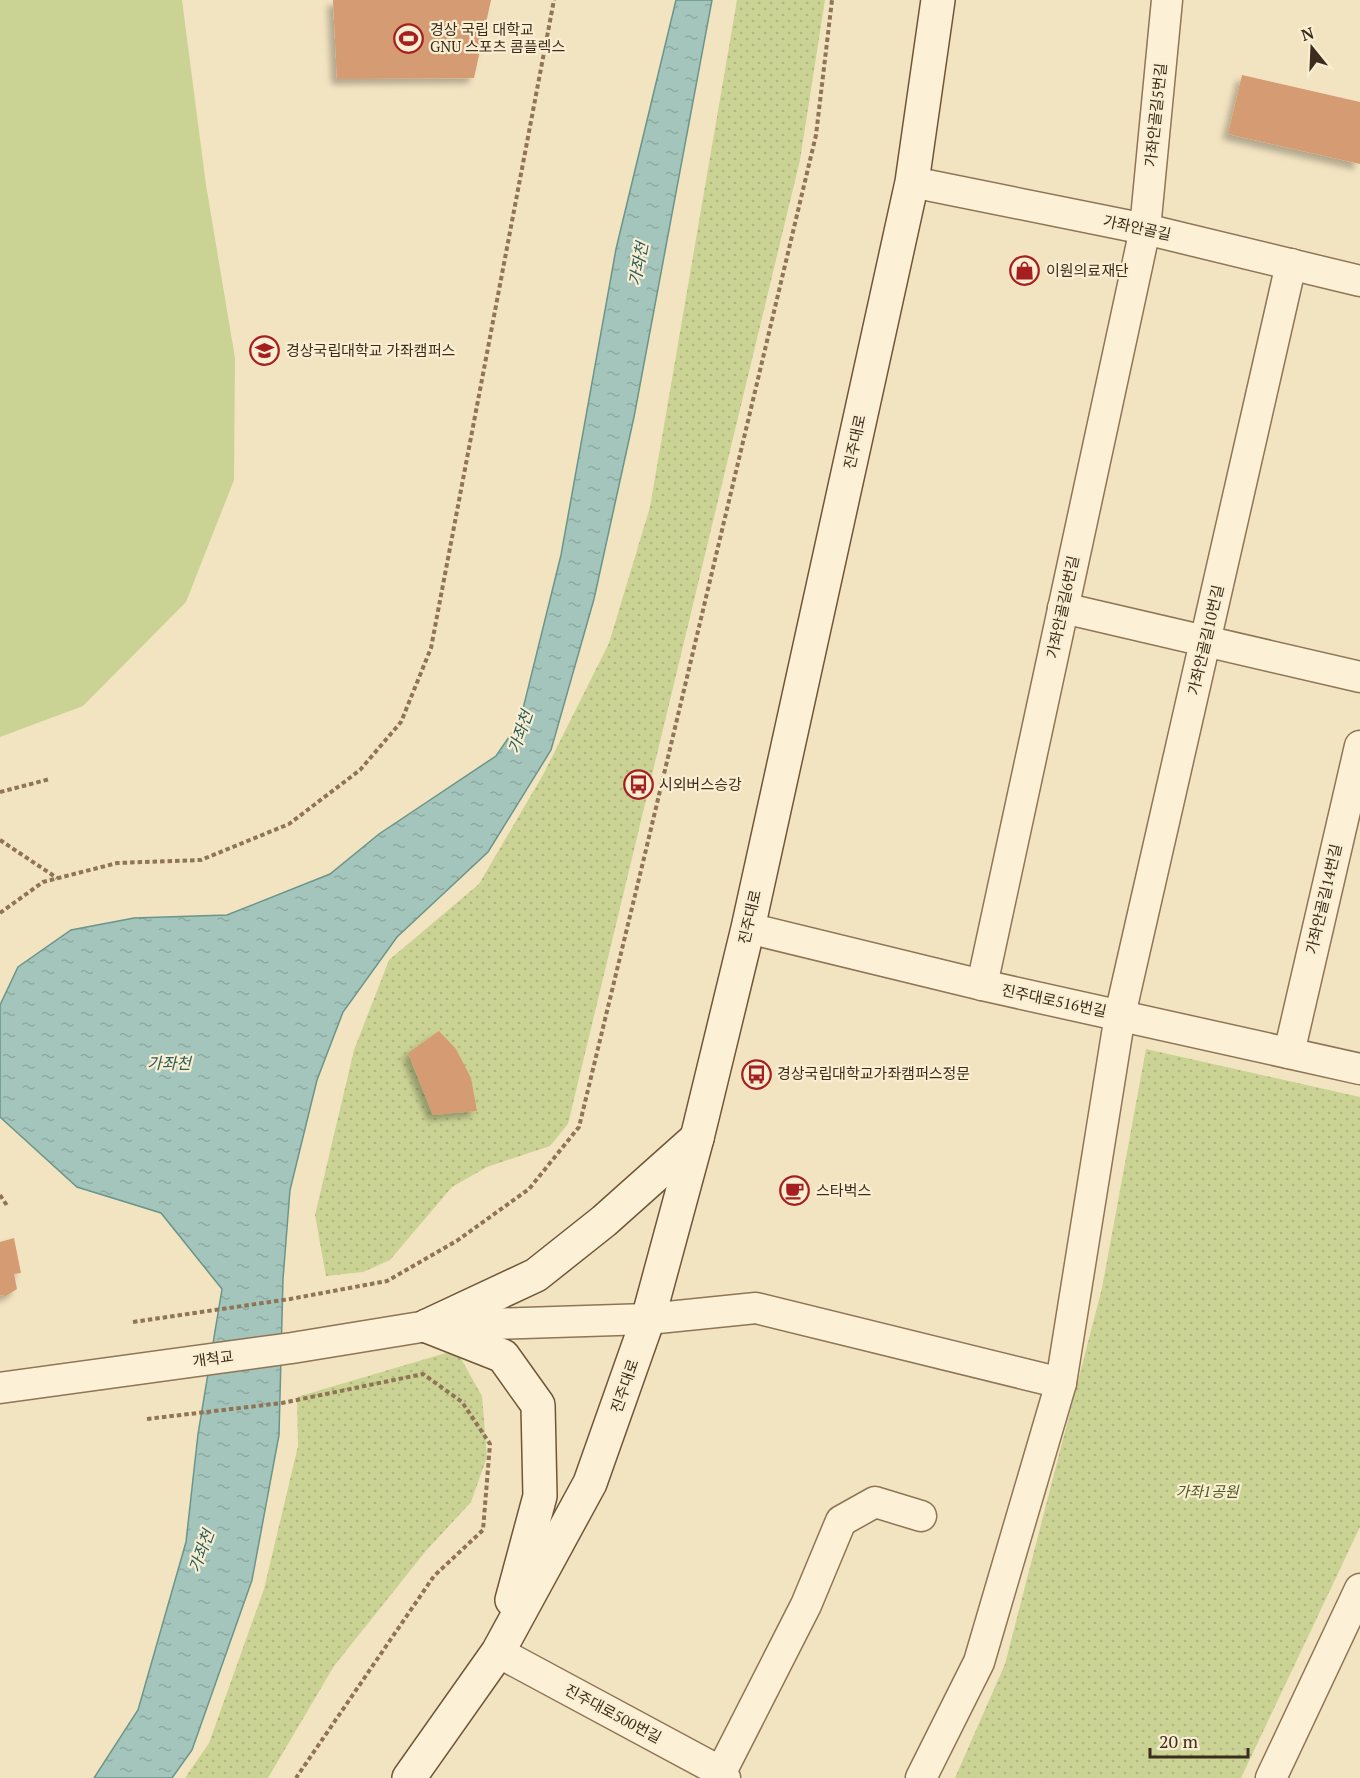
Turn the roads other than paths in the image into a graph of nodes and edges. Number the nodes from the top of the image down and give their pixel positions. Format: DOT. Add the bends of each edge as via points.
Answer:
graph roads {
  1 [pos="938,0"];
  2 [pos="1167,0"];
  3 [pos="912,182"];
  4 [pos="1144,229"];
  5 [pos="1291,264"];
  6 [pos="1360,281"];
  7 [pos="1063,608"];
  8 [pos="1206,641"];
  9 [pos="1360,677"];
  10 [pos="1360,746"];
  11 [pos="748,928"];
  12 [pos="982,985"];
  13 [pos="1120,1016"];
  14 [pos="1289,1053"];
  15 [pos="1360,1069"];
  16 [pos="697,1138"];
  17 [pos="648,1319"];
  18 [pos="427,1326"];
  19 [pos="1061,1383"];
  20 [pos="0,1388"];
  21 [pos="921,1516"];
  22 [pos="1360,1589"];
  23 [pos="498,1652"];
  24 [pos="723,1775"];
  25 [pos="409,1778"];
  26 [pos="921,1778"];
  27 [pos="1271,1778"];
  1 -- 3 [label="street, 진주대로"];
  2 -- 4 [label="street, 가좌안골길5번길"];
  3 -- 4 [label="street, 가좌안골길"];
  3 -- 11 [label="street, 진주대로"];
  4 -- 5 [label="street, 가좌안골길"];
  4 -- 7 [label="street, 가좌안골길6번길"];
  5 -- 6 [label="street, 가좌안골길"];
  5 -- 8 [label="street, 가좌안골길10번길"];
  7 -- 8 [label="street"];
  7 -- 12 [label="street, 가좌안골길6번길"];
  8 -- 9 [label="street"];
  8 -- 13 [label="street, 가좌안골길10번길"];
  10 -- 14 [label="street, 가좌안골길14번길"];
  11 -- 12 [label="street, 진주대로516번길"];
  11 -- 16 [label="street, 진주대로"];
  12 -- 13 [label="street, 진주대로516번길"];
  13 -- 14 [label="street, 진주대로516번길"];
  13 -- 19 [label="street, 가좌안골길10번길"];
  14 -- 15 [label="street, 진주대로516번길"];
  16 -- 17 [label="street, 진주대로"];
  16 -- 18 [label="street" via="536,1275"];
  17 -- 18 [label="street, 개척교"];
  17 -- 19 [label="street, 개척교" via="756,1308"];
  17 -- 23 [label="street, 진주대로" via="591,1483"];
  18 -- 20 [label="street, 개척교"];
  18 -- 23 [label="street" via="503,1356 538,1405 540,1496"];
  19 -- 26 [label="street, 가좌안골길10번길" via="979,1662"];
  21 -- 24 [label="street" via="875,1502 841,1521 806,1605"];
  22 -- 27 [label="street"];
  23 -- 24 [label="street, 진주대로500번길"];
  23 -- 25 [label="street, 진주대로"];
}
